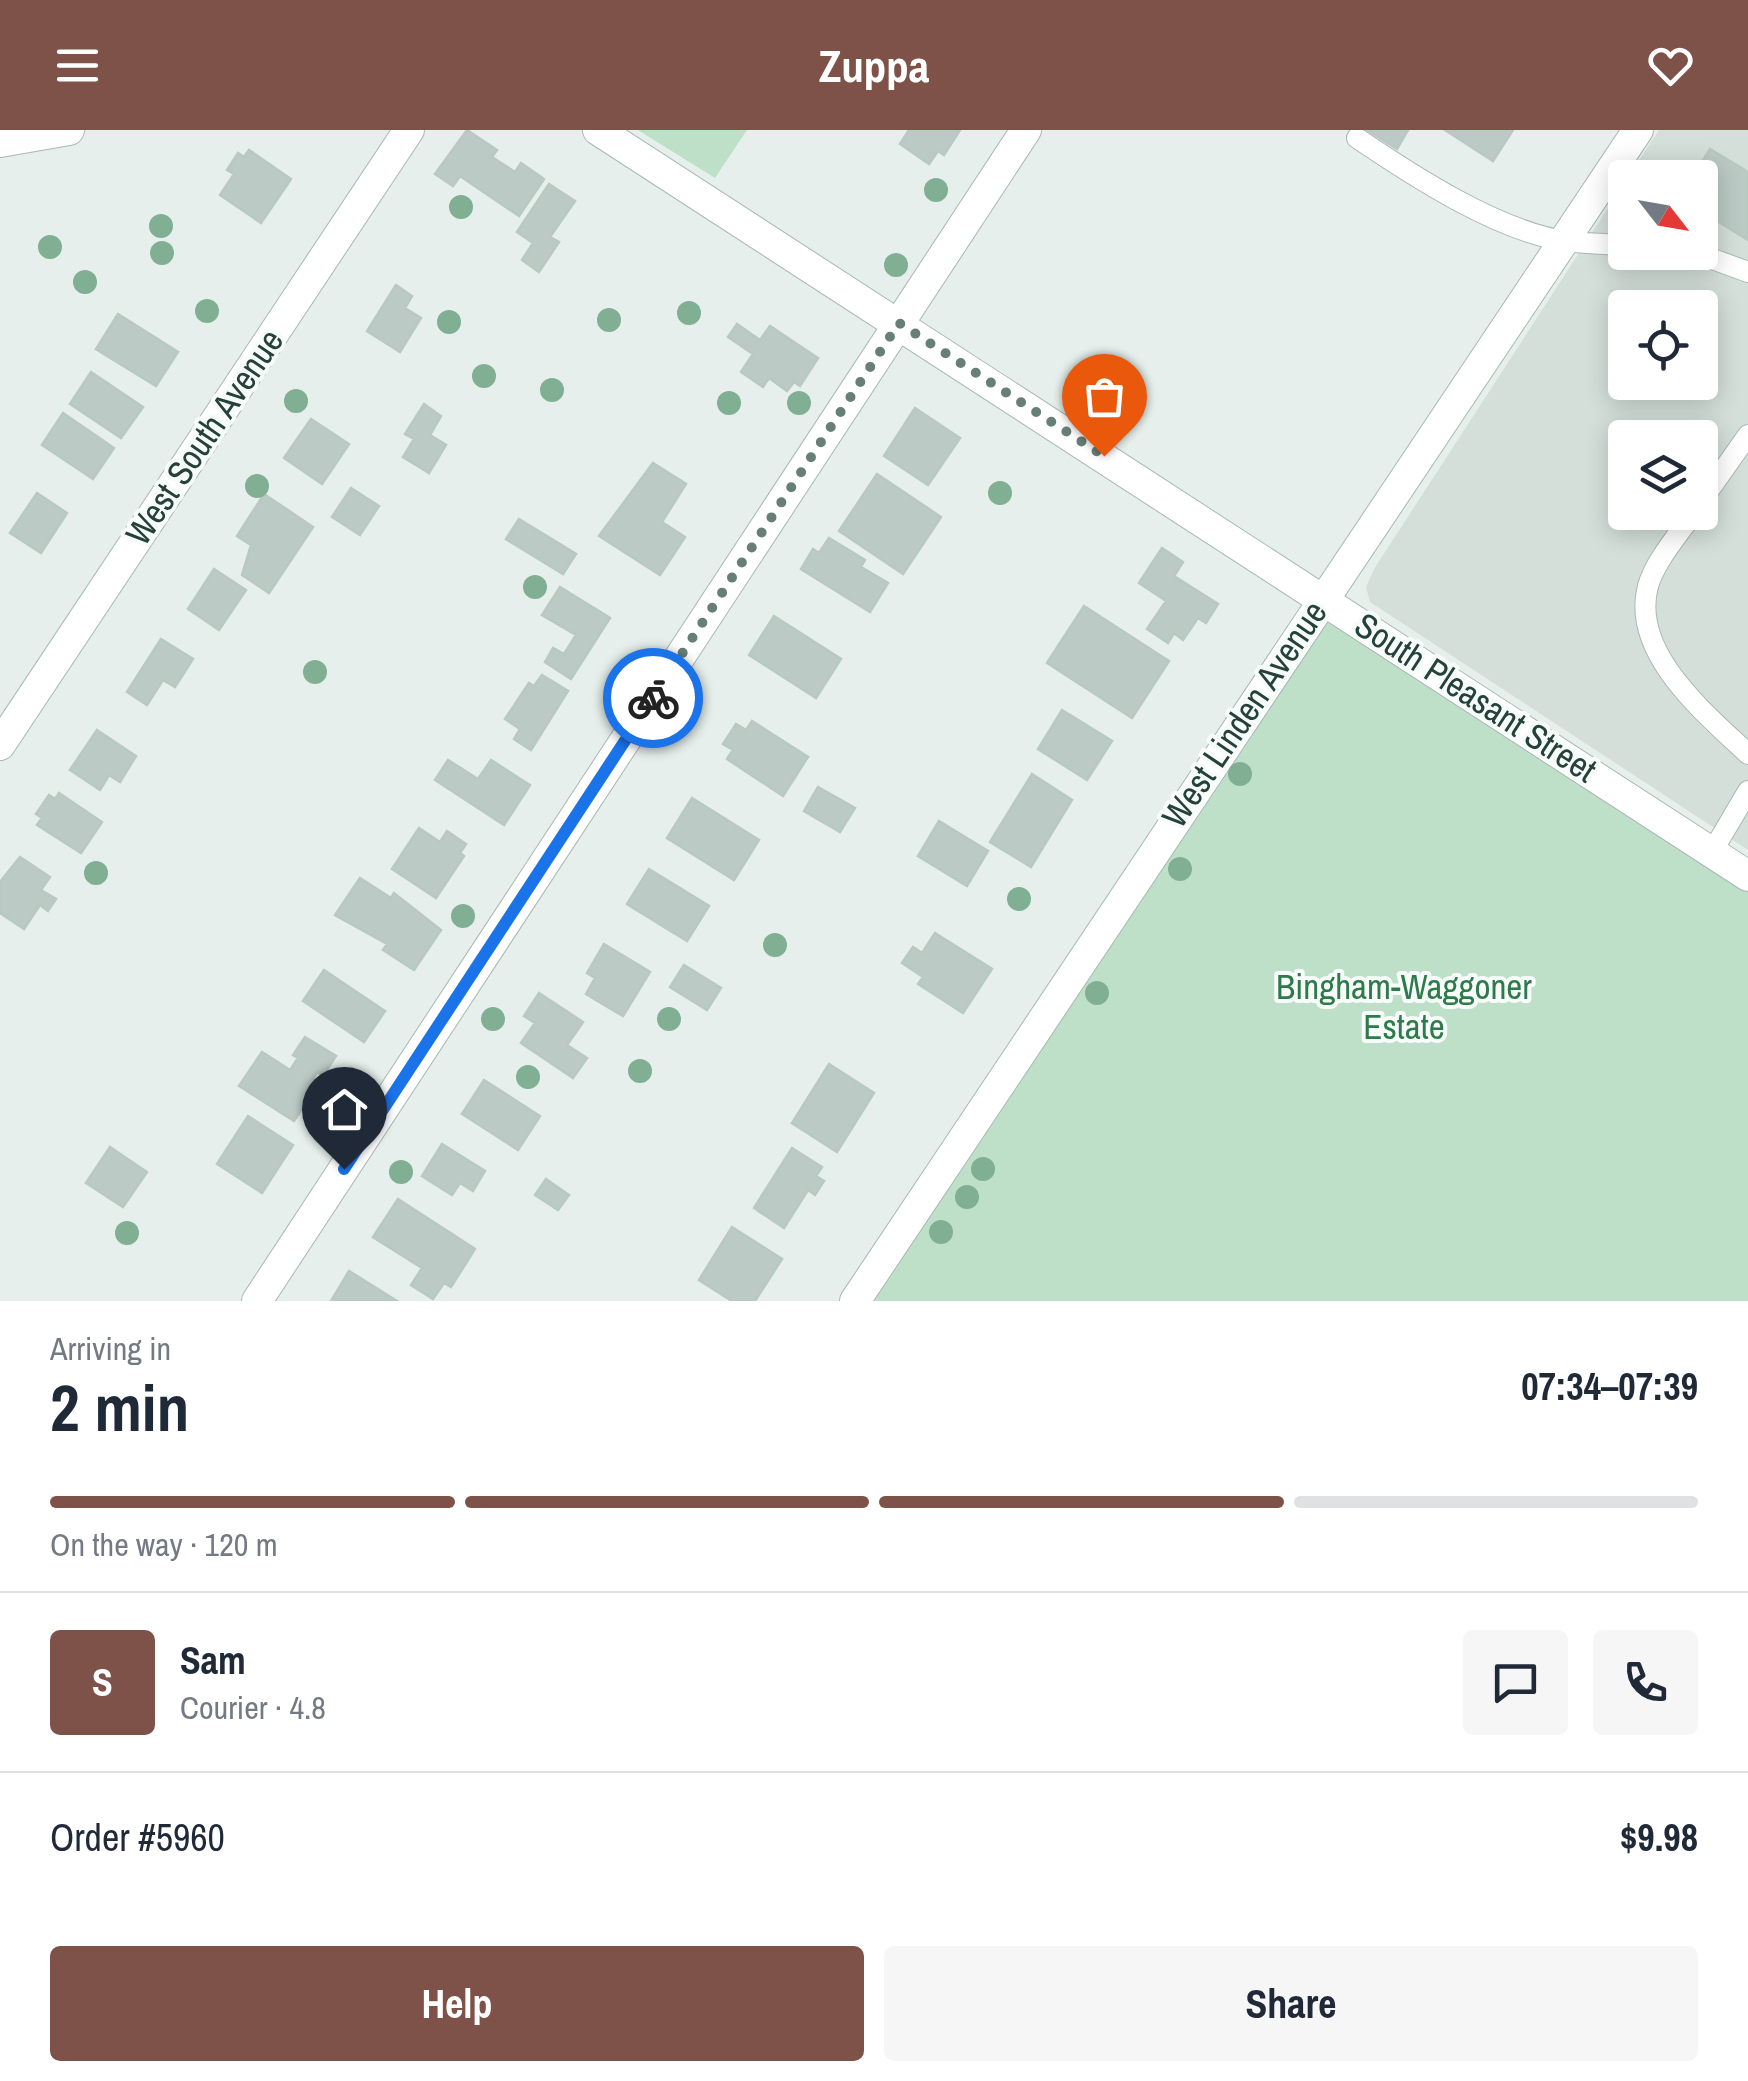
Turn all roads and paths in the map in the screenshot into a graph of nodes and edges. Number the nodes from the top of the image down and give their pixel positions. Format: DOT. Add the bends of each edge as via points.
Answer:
graph roads {
  1 [pos="69,130"];
  2 [pos="408,130"];
  3 [pos="598,130"];
  4 [pos="1026,130"];
  5 [pos="1629,133"];
  6 [pos="1358,138"];
  7 [pos="0,142"];
  8 [pos="1563,241"];
  9 [pos="1608,245"];
  10 [pos="1718,261"];
  11 [pos="1748,272"];
  12 [pos="899,323"];
  13 [pos="1748,434"];
  14 [pos="1718,478"];
  15 [pos="1682,530"];
  16 [pos="1322,597"];
  17 [pos="0,745"];
  18 [pos="1748,754"];
  19 [pos="1748,791"];
  20 [pos="1712,852"];
  21 [pos="1748,876"];
  22 [pos="258,1301"];
  23 [pos="855,1301"];
  1 -- 7 [label="street"];
  2 -- 17 [label="street, West South Avenue"];
  3 -- 12 [label="street, South Pleasant Street"];
  4 -- 12 [label="street"];
  5 -- 8 [label="street, West Linden Avenue"];
  6 -- 8 [label="lane" via="1418,180"];
  8 -- 9 [label="lane"];
  8 -- 16 [label="street, West Linden Avenue"];
  10 -- 11 [label="lane"];
  12 -- 16 [label="street, South Pleasant Street"];
  12 -- 22 [label="street"];
  13 -- 14 [label="lane"];
  15 -- 18 [label="lane" via="1648,584 1645,617 1674,678"];
  16 -- 20 [label="street, South Pleasant Street"];
  16 -- 23 [label="street, West Linden Avenue"];
  19 -- 20 [label="lane"];
  20 -- 21 [label="street, South Pleasant Street"];
}
